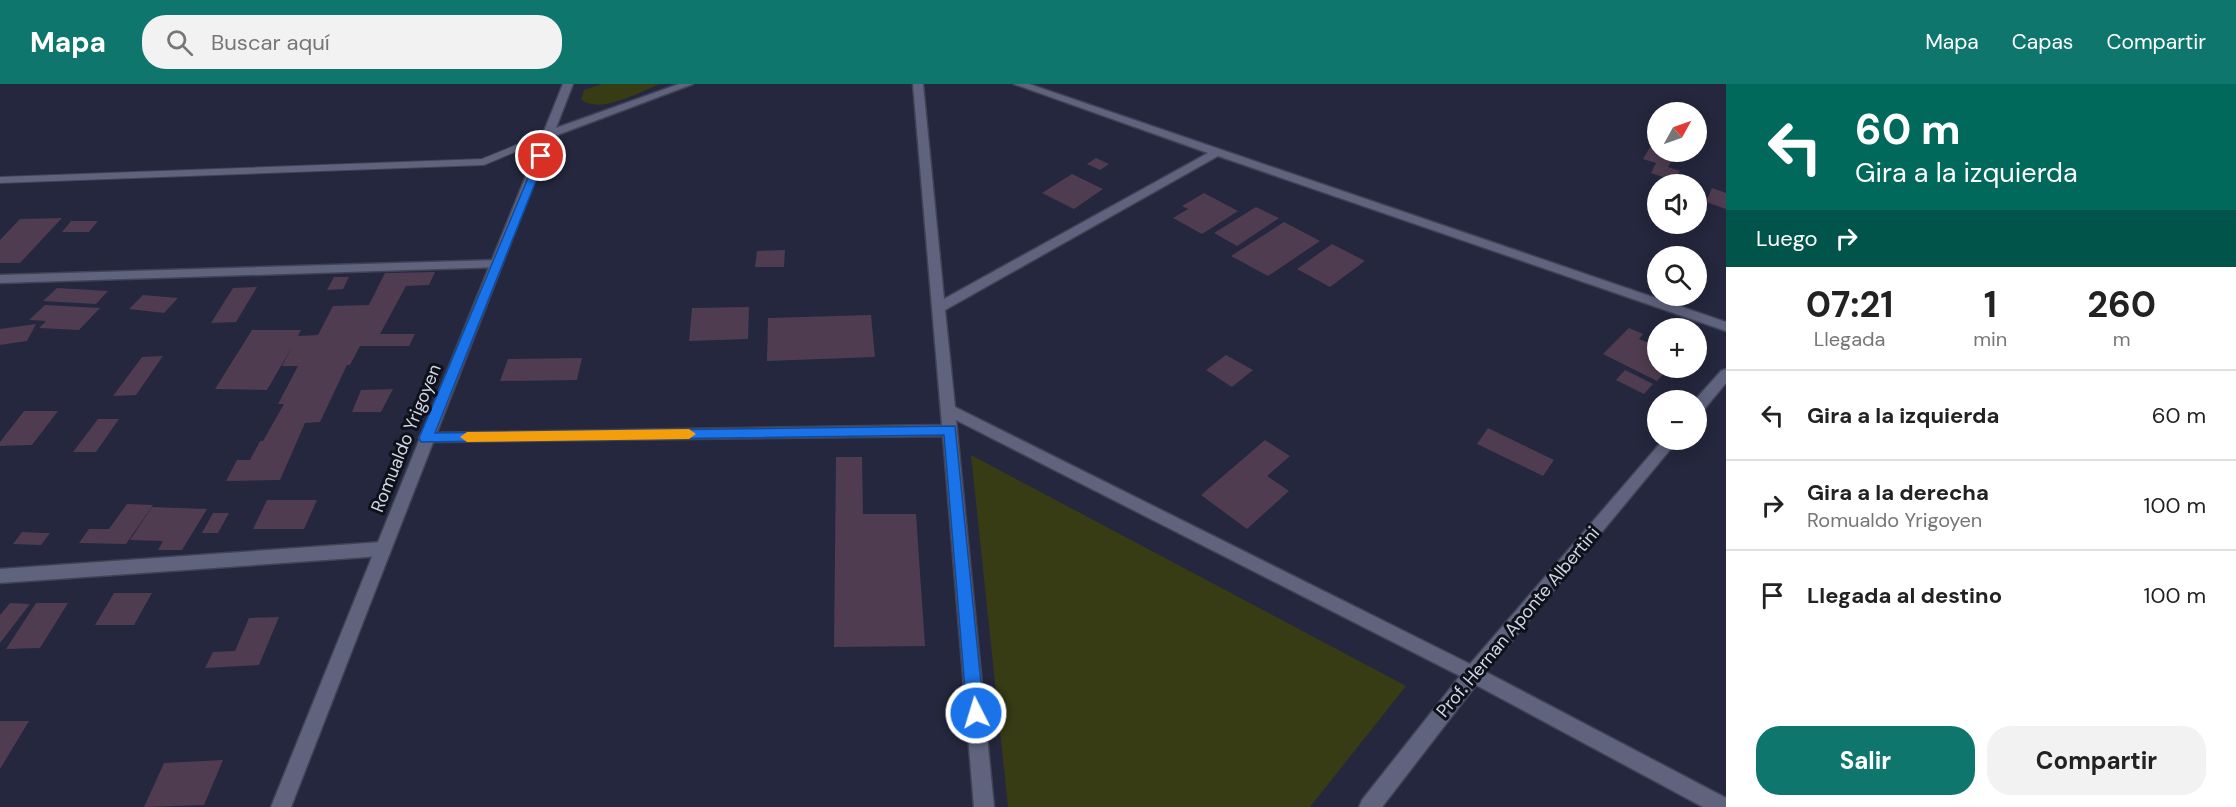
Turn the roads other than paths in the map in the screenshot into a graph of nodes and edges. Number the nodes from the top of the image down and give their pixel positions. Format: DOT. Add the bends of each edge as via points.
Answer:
graph roads {
  1 [pos="688,84"];
  2 [pos="918,84"];
  3 [pos="1019,84"];
  4 [pos="570,85"];
  5 [pos="550,134"];
  6 [pos="1217,152"];
  7 [pos="0,180"];
  8 [pos="497,264"];
  9 [pos="0,279"];
  10 [pos="940,307"];
  11 [pos="1726,327"];
  12 [pos="1726,374"];
  13 [pos="1707,396"];
  14 [pos="949,410"];
  15 [pos="951,430"];
  16 [pos="426,438"];
  17 [pos="1663,450"];
  18 [pos="382,549"];
  19 [pos="0,576"];
  20 [pos="1473,674"];
  21 [pos="282,807"];
  22 [pos="984,807"];
  23 [pos="1369,807"];
  24 [pos="1723,807"];
  1 -- 5 [label="street"];
  2 -- 10 [label="street"];
  3 -- 6 [label="street"];
  4 -- 5 [label="street, Romualdo Yrigoyen"];
  5 -- 7 [label="lane" via="484,162"];
  5 -- 8 [label="street, Romualdo Yrigoyen"];
  6 -- 10 [label="street"];
  6 -- 11 [label="street"];
  8 -- 9 [label="street"];
  8 -- 16 [label="street, Romualdo Yrigoyen"];
  10 -- 14 [label="street"];
  12 -- 13 [label="street"];
  14 -- 15 [label="street"];
  14 -- 20 [label="street"];
  15 -- 16 [label="street"];
  15 -- 22 [label="street"];
  16 -- 18 [label="street, Romualdo Yrigoyen"];
  17 -- 20 [label="street, Prof. Hernan Aponte Albertini"];
  18 -- 19 [label="street"];
  18 -- 21 [label="street, Romualdo Yrigoyen"];
  20 -- 23 [label="street, Prof. Hernan Aponte Albertini"];
  20 -- 24 [label="street"];
}
